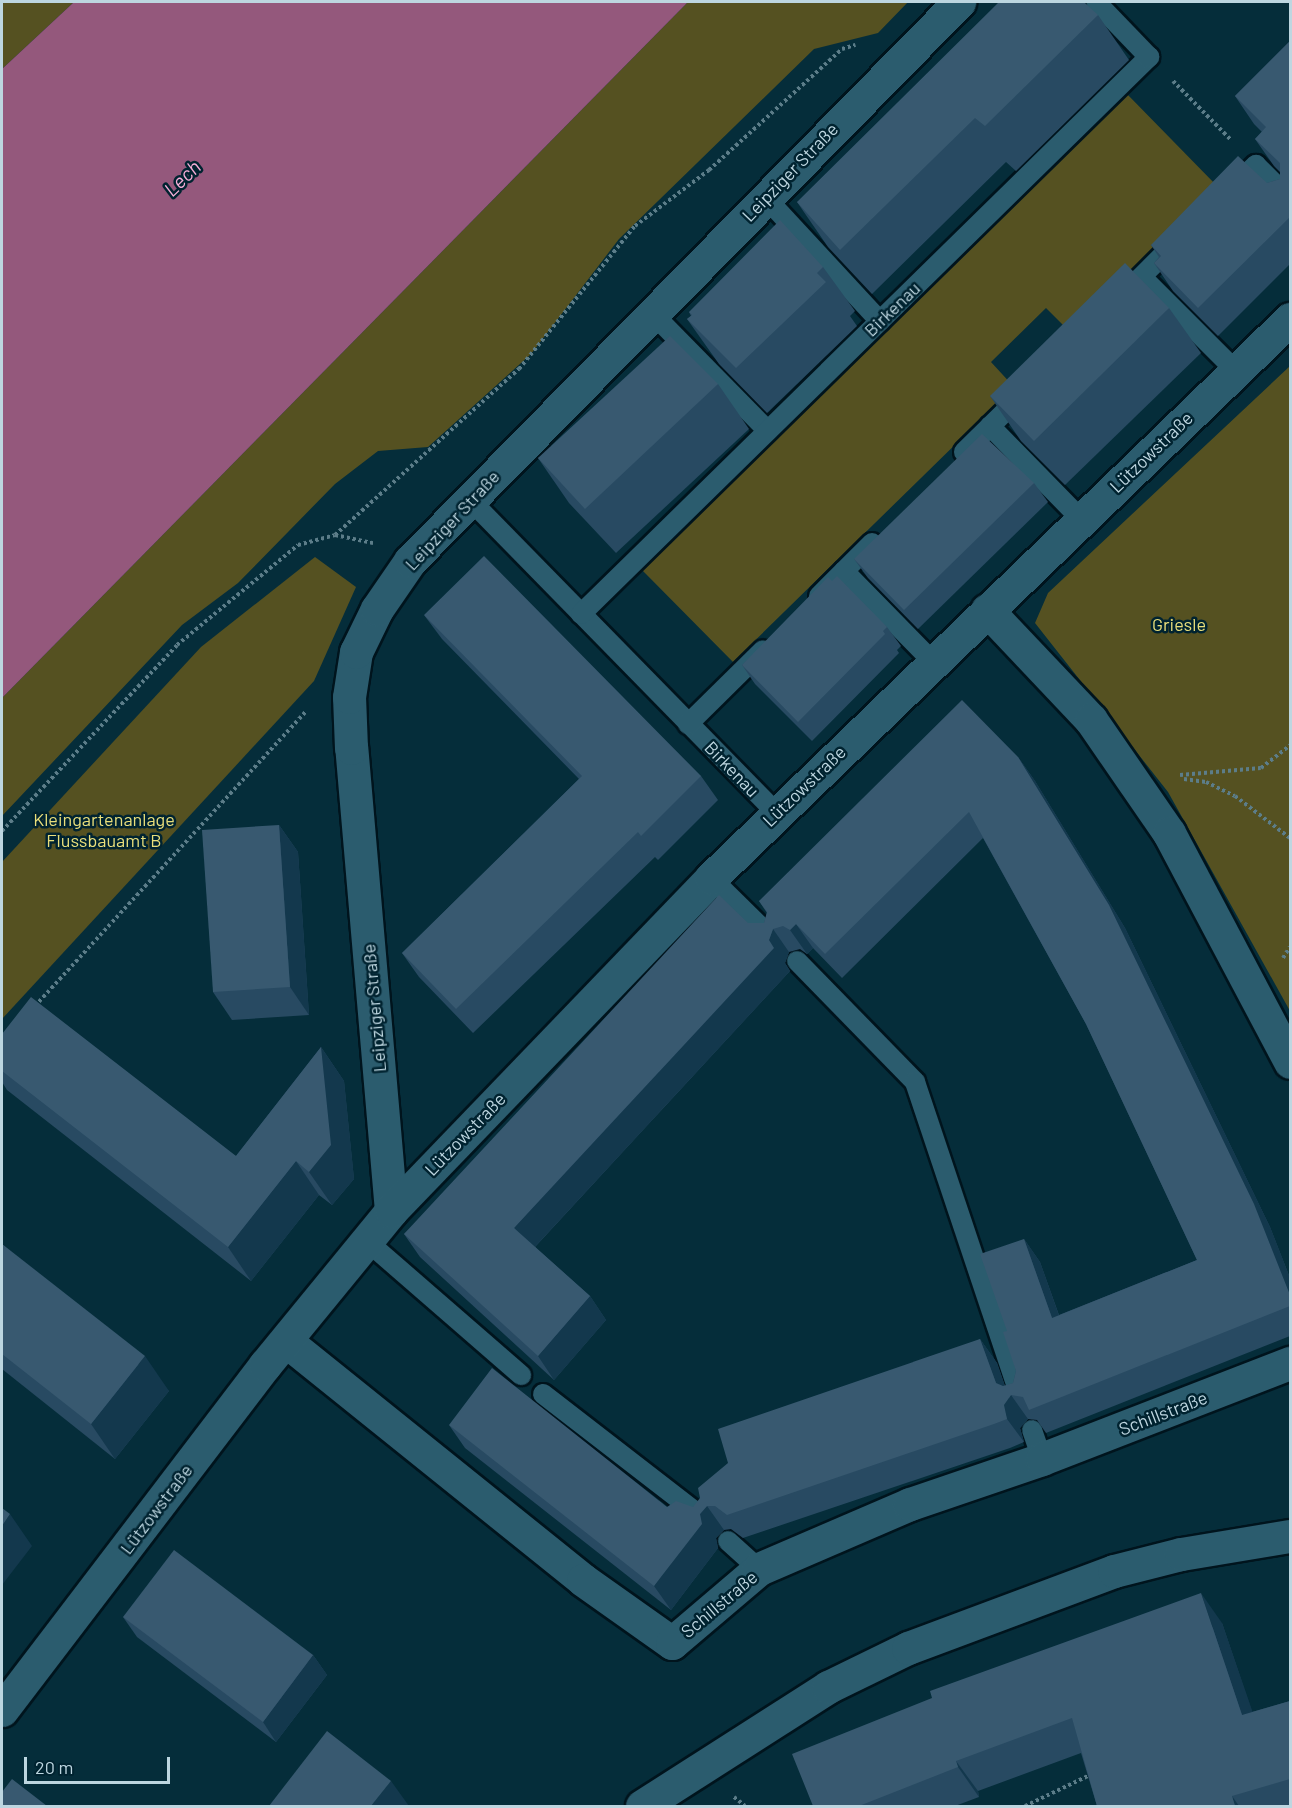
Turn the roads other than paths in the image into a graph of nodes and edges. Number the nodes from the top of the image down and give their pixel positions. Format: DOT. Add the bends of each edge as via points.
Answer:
graph roads {
  1 [pos="958,2"];
  2 [pos="1096,2"];
  3 [pos="765,197"];
  4 [pos="1290,199"];
  5 [pos="1215,205"];
  6 [pos="1190,229"];
  7 [pos="1142,277"];
  8 [pos="1108,310"];
  9 [pos="652,313"];
  10 [pos="1290,319"];
  11 [pos="880,321"];
  12 [pos="1236,371"];
  13 [pos="1032,385"];
  14 [pos="990,426"];
  15 [pos="768,431"];
  16 [pos="950,466"];
  17 [pos="469,499"];
  18 [pos="1081,519"];
  19 [pos="885,531"];
  20 [pos="844,571"];
  21 [pos="987,610"];
  22 [pos="803,611"];
  23 [pos="580,614"];
  24 [pos="778,635"];
  25 [pos="932,661"];
  26 [pos="688,724"];
  27 [pos="776,813"];
  28 [pos="711,878"];
  29 [pos="772,938"];
  30 [pos="797,961"];
  31 [pos="1290,1062"];
  32 [pos="391,1210"];
  33 [pos="368,1242"];
  34 [pos="286,1341"];
  35 [pos="1290,1363"];
  36 [pos="521,1376"];
  37 [pos="543,1394"];
  38 [pos="1021,1398"];
  39 [pos="705,1520"];
  40 [pos="1290,1536"];
  41 [pos="728,1541"];
  42 [pos="759,1569"];
  43 [pos="2,1710"];
  44 [pos="642,1806"];
  1 -- 3 [label="street, Leipziger Straße"];
  2 -- 11 [label="lane, Birkenau" via="1149,57"];
  3 -- 9 [label="street, Leipziger Straße"];
  3 -- 11 [label="lane"];
  4 -- 5 [label="lane" via="1256,165"];
  6 -- 7 [label="lane"];
  7 -- 8 [label="lane"];
  7 -- 12 [label="lane"];
  9 -- 15 [label="lane"];
  9 -- 17 [label="street, Leipziger Straße"];
  10 -- 12 [label="street, Lützowstraße"];
  11 -- 15 [label="lane, Birkenau"];
  12 -- 18 [label="street, Lützowstraße"];
  13 -- 14 [label="lane"];
  14 -- 16 [label="lane"];
  14 -- 18 [label="lane"];
  15 -- 23 [label="lane, Birkenau"];
  17 -- 23 [label="lane, Birkenau"];
  17 -- 32 [label="street, Leipziger Straße" via="410,561 377,609 356,652 350,697"];
  18 -- 21 [label="street, Lützowstraße"];
  19 -- 20 [label="lane"];
  20 -- 22 [label="lane"];
  20 -- 25 [label="lane"];
  21 -- 25 [label="street, Lützowstraße"];
  21 -- 31 [label="street" via="1091,720 1169,833"];
  23 -- 26 [label="lane, Birkenau"];
  24 -- 26 [label="lane"];
  25 -- 27 [label="street, Lützowstraße"];
  26 -- 27 [label="lane, Birkenau"];
  27 -- 28 [label="street, Lützowstraße"];
  28 -- 29 [label="lane"];
  28 -- 32 [label="street, Lützowstraße"];
  30 -- 38 [label="lane" via="915,1082"];
  32 -- 33 [label="street, Lützowstraße"];
  33 -- 34 [label="street, Lützowstraße"];
  33 -- 36 [label="lane"];
  34 -- 42 [label="street, Schillstraße" via="575,1573 672,1643"];
  34 -- 43 [label="street, Lützowstraße"];
  35 -- 42 [label="street, Schillstraße" via="1037,1445"];
  37 -- 39 [label="lane"];
  40 -- 44 [label="street" via="1181,1554 1114,1571 908,1648 828,1687"];
  41 -- 42 [label="lane"];
}
